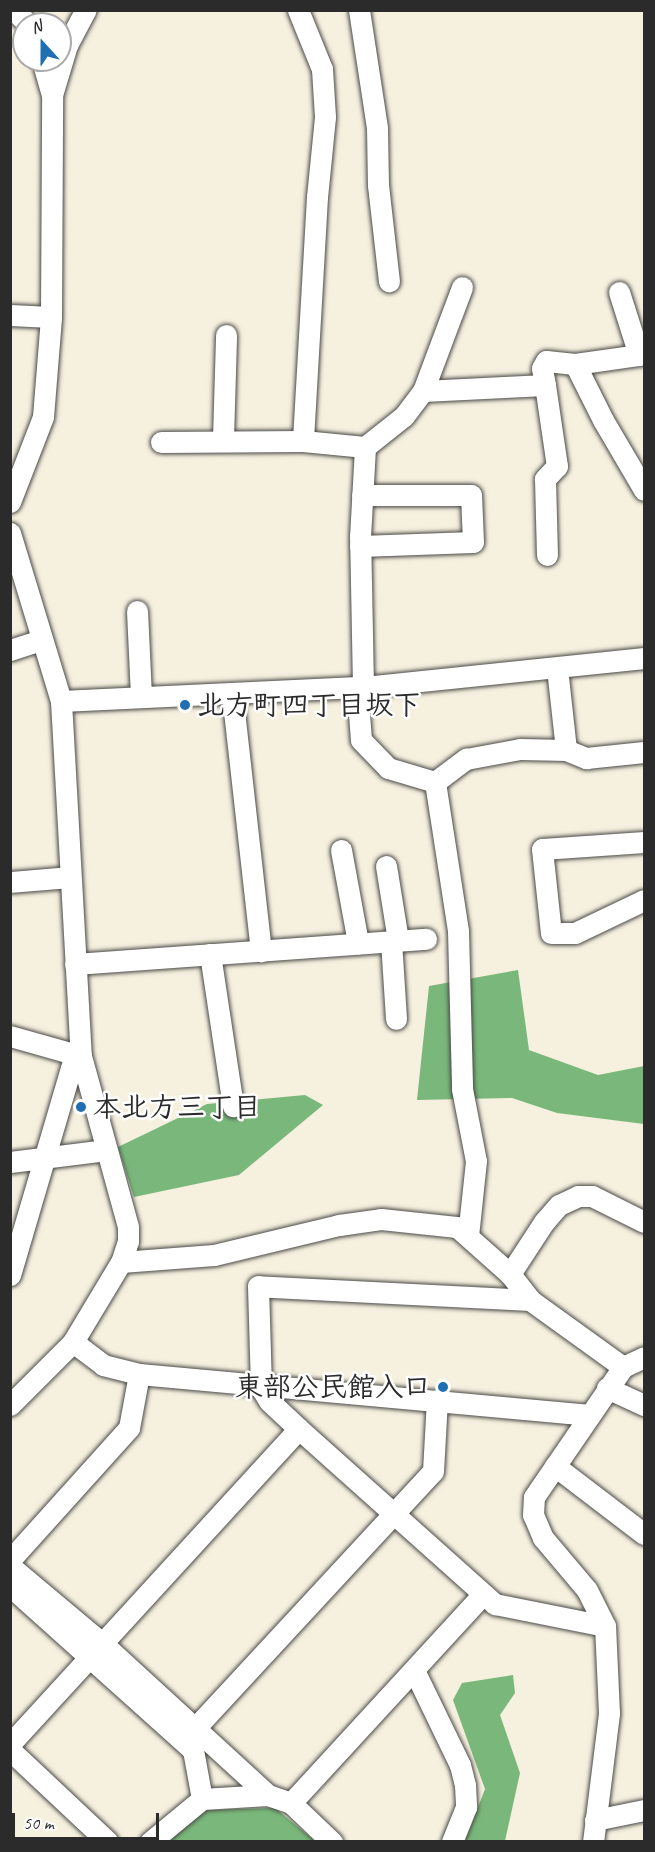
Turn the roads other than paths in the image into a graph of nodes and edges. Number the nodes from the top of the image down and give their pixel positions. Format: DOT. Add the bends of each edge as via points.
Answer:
graph roads {
  1 [pos="86,10"];
  2 [pos="298,10"];
  3 [pos="359,10"];
  4 [pos="46,72"];
  5 [pos="52,94"];
  6 [pos="389,281"];
  7 [pos="462,287"];
  8 [pos="619,292"];
  9 [pos="10,315"];
  10 [pos="51,317"];
  11 [pos="226,335"];
  12 [pos="575,364"];
  13 [pos="545,385"];
  14 [pos="423,391"];
  15 [pos="223,440"];
  16 [pos="303,441"];
  17 [pos="161,442"];
  18 [pos="365,447"];
  19 [pos="645,490"];
  20 [pos="362,495"];
  21 [pos="10,502"];
  22 [pos="10,533"];
  23 [pos="360,546"];
  24 [pos="547,555"];
  25 [pos="137,611"];
  26 [pos="40,640"];
  27 [pos="10,650"];
  28 [pos="645,658"];
  29 [pos="557,668"];
  30 [pos="360,687"];
  31 [pos="232,693"];
  32 [pos="141,697"];
  33 [pos="61,701"];
  34 [pos="566,750"];
  35 [pos="645,752"];
  36 [pos="435,782"];
  37 [pos="645,842"];
  38 [pos="341,850"];
  39 [pos="386,866"];
  40 [pos="69,877"];
  41 [pos="10,882"];
  42 [pos="645,900"];
  43 [pos="426,939"];
  44 [pos="395,941"];
  45 [pos="358,943"];
  46 [pos="261,951"];
  47 [pos="210,954"];
  48 [pos="75,964"];
  49 [pos="396,1019"];
  50 [pos="10,1036"];
  51 [pos="78,1055"];
  52 [pos="233,1106"];
  53 [pos="106,1150"];
  54 [pos="44,1159"];
  55 [pos="10,1162"];
  56 [pos="645,1222"];
  57 [pos="468,1236"];
  58 [pos="121,1262"];
  59 [pos="510,1274"];
  60 [pos="10,1275"];
  61 [pos="530,1299"];
  62 [pos="73,1342"];
  63 [pos="645,1357"];
  64 [pos="622,1367"];
  65 [pos="139,1374"];
  66 [pos="19,1383"];
  67 [pos="261,1388"];
  68 [pos="608,1388"];
  69 [pos="438,1400"];
  70 [pos="10,1405"];
  71 [pos="645,1405"];
  72 [pos="590,1415"];
  73 [pos="299,1429"];
  74 [pos="555,1466"];
  75 [pos="392,1515"];
  76 [pos="645,1534"];
  77 [pos="10,1560"];
  78 [pos="10,1570"];
  79 [pos="10,1587"];
  80 [pos="482,1595"];
  81 [pos="605,1626"];
  82 [pos="97,1650"];
  83 [pos="414,1670"];
  84 [pos="197,1726"];
  85 [pos="10,1744"];
  86 [pos="10,1750"];
  87 [pos="268,1795"];
  88 [pos="202,1799"];
  89 [pos="291,1803"];
  90 [pos="645,1810"];
  91 [pos="595,1820"];
  92 [pos="108,1842"];
  93 [pos="150,1842"];
  94 [pos="332,1842"];
  95 [pos="452,1842"];
  96 [pos="593,1842"];
  1 -- 5 [label="street" via="67,45"];
  2 -- 16 [label="street" via="321,69 325,117 316,197"];
  3 -- 6 [label="street" via="377,128 378,185"];
  4 -- 5 [label="street"];
  5 -- 10 [label="street"];
  7 -- 14 [label="street"];
  8 -- 12 [label="street" via="639,355"];
  9 -- 10 [label="street"];
  10 -- 21 [label="street" via="43,417"];
  11 -- 15 [label="street"];
  12 -- 13 [label="street" via="546,361 542,368"];
  12 -- 19 [label="street"];
  13 -- 14 [label="street"];
  13 -- 24 [label="street" via="557,466 544,478"];
  14 -- 18 [label="street" via="404,416"];
  15 -- 16 [label="street"];
  15 -- 17 [label="street"];
  16 -- 18 [label="street"];
  18 -- 20 [label="street"];
  20 -- 23 [label="street"];
  20 -- 23 [label="street" via="471,495 473,542"];
  22 -- 26 [label="street"];
  23 -- 30 [label="street"];
  25 -- 32 [label="street"];
  26 -- 27 [label="street"];
  26 -- 33 [label="street"];
  28 -- 29 [label="street"];
  29 -- 30 [label="street"];
  29 -- 34 [label="street"];
  30 -- 31 [label="street"];
  30 -- 36 [label="street" via="362,740 388,768"];
  31 -- 32 [label="street"];
  31 -- 46 [label="street"];
  32 -- 33 [label="street"];
  33 -- 40 [label="street"];
  34 -- 35 [label="street" via="586,758"];
  34 -- 36 [label="street" via="520,749 466,759"];
  36 -- 57 [label="street" via="458,931 462,1089 476,1161"];
  37 -- 42 [label="street" via="542,849 551,933 575,933"];
  38 -- 45 [label="street"];
  39 -- 44 [label="street"];
  40 -- 41 [label="street"];
  40 -- 48 [label="street"];
  43 -- 44 [label="street"];
  44 -- 45 [label="street"];
  44 -- 49 [label="street"];
  45 -- 46 [label="street"];
  46 -- 47 [label="street"];
  47 -- 48 [label="street"];
  47 -- 52 [label="street"];
  48 -- 51 [label="street"];
  50 -- 51 [label="street"];
  51 -- 53 [label="street"];
  51 -- 54 [label="street"];
  53 -- 54 [label="street"];
  53 -- 58 [label="street" via="128,1227"];
  54 -- 55 [label="street"];
  54 -- 60 [label="street"];
  56 -- 59 [label="street" via="592,1196 578,1196 559,1205 544,1222"];
  57 -- 58 [label="street" via="457,1227 381,1219 214,1255"];
  57 -- 59 [label="street"];
  58 -- 62 [label="street"];
  59 -- 61 [label="street"];
  61 -- 64 [label="street"];
  61 -- 67 [label="street" via="258,1286"];
  62 -- 65 [label="street" via="103,1365"];
  62 -- 66 [label="street"];
  63 -- 64 [label="street"];
  64 -- 68 [label="street"];
  65 -- 67 [label="street"];
  65 -- 77 [label="street" via="129,1428"];
  66 -- 70 [label="street"];
  67 -- 69 [label="street"];
  67 -- 73 [label="street"];
  68 -- 71 [label="street"];
  68 -- 72 [label="street"];
  69 -- 72 [label="street"];
  69 -- 75 [label="street" via="433,1471"];
  72 -- 74 [label="street"];
  73 -- 75 [label="street"];
  73 -- 82 [label="street"];
  74 -- 76 [label="street"];
  74 -- 81 [label="street" via="534,1497 533,1515 543,1538 587,1590"];
  75 -- 80 [label="street"];
  75 -- 84 [label="street"];
  78 -- 82 [label="street" via="16,1571"];
  79 -- 82 [label="street"];
  80 -- 81 [label="street" via="495,1604"];
  80 -- 83 [label="street"];
  81 -- 91 [label="street" via="609,1713"];
  82 -- 84 [label="street"];
  82 -- 85 [label="street"];
  82 -- 88 [label="street" via="193,1750"];
  83 -- 89 [label="street"];
  83 -- 95 [label="street" via="460,1765 465,1785 465,1807"];
  84 -- 87 [label="street"];
  86 -- 92 [label="street"];
  87 -- 88 [label="street"];
  87 -- 89 [label="street"];
  88 -- 93 [label="street"];
  89 -- 94 [label="street"];
  90 -- 91 [label="street"];
  91 -- 96 [label="street"];
}
